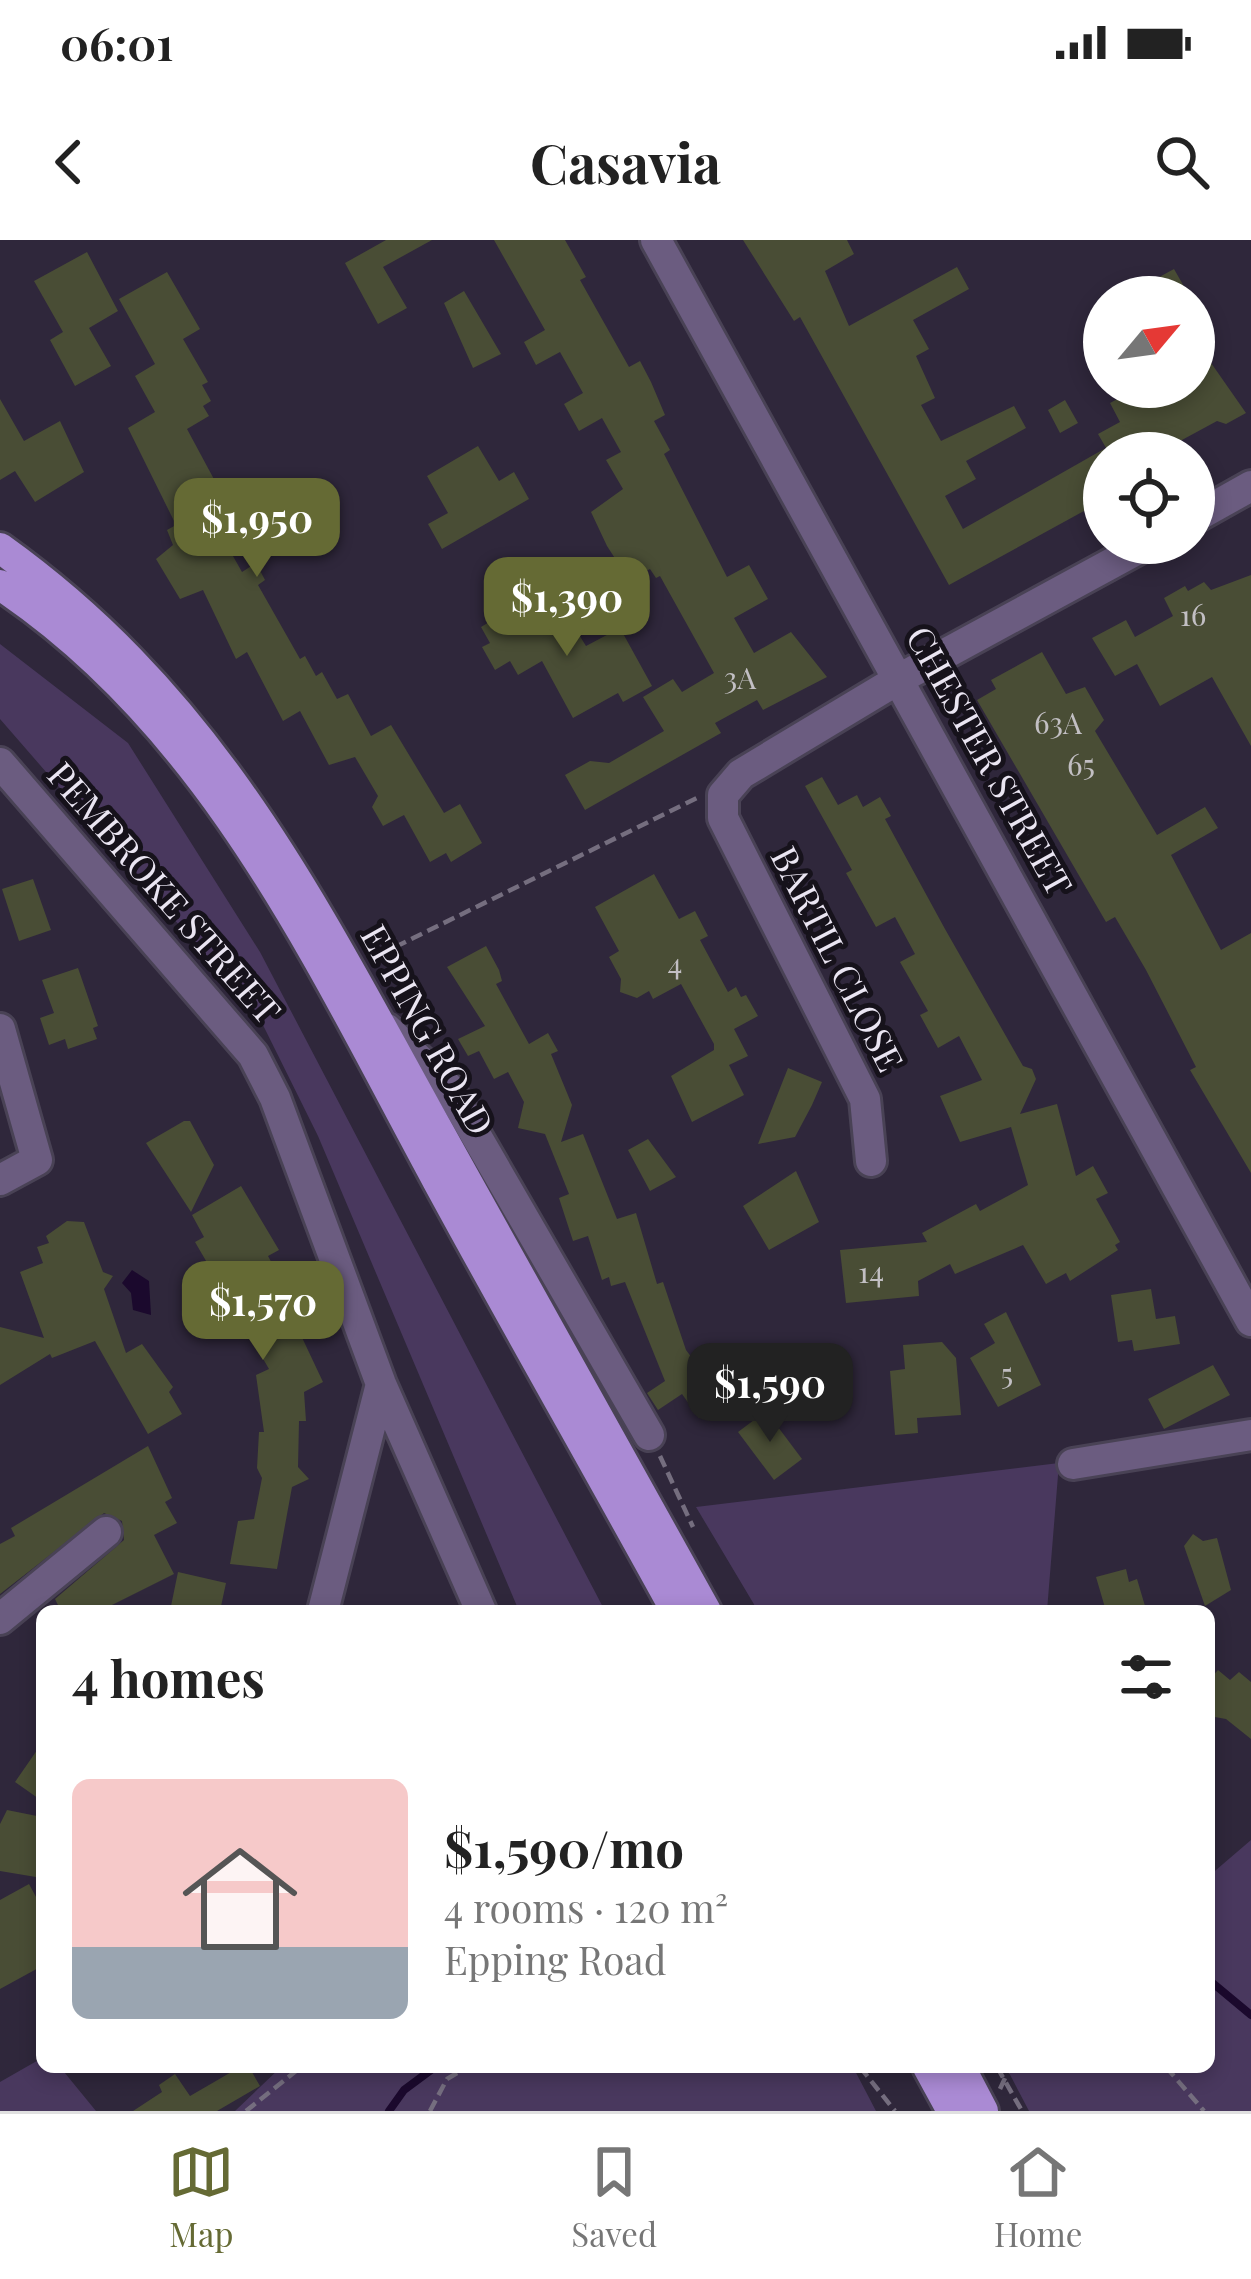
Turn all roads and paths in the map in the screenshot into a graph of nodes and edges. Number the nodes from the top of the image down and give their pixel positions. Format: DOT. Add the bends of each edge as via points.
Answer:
graph roads {
  1 [pos="656,240"];
  2 [pos="1251,485"];
  3 [pos="1215,506"];
  4 [pos="0,548"];
  5 [pos="1110,564"];
  6 [pos="0,585"];
  7 [pos="899,679"];
  8 [pos="0,763"];
  9 [pos="723,795"];
  10 [pos="379,955"];
  11 [pos="374,1016"];
  12 [pos="0,1030"];
  13 [pos="871,1161"];
  14 [pos="0,1180"];
  15 [pos="1251,1321"];
  16 [pos="381,1384"];
  17 [pos="650,1435"];
  18 [pos="1251,1435"];
  19 [pos="1073,1464"];
  20 [pos="695,1531"];
  21 [pos="106,1532"];
  22 [pos="325,1605"];
  23 [pos="478,1605"];
  24 [pos="673,1605"];
  25 [pos="703,1605"];
  26 [pos="0,1619"];
  27 [pos="294,2073"];
  28 [pos="456,2073"];
  29 [pos="865,2073"];
  30 [pos="931,2073"];
  31 [pos="963,2073"];
  32 [pos="1001,2073"];
  33 [pos="1171,2073"];
  34 [pos="246,2111"];
  35 [pos="430,2111"];
  36 [pos="895,2111"];
  37 [pos="952,2111"];
  38 [pos="983,2111"];
  39 [pos="1022,2111"];
  40 [pos="1204,2111"];
  1 -- 7 [label="street, CHESTER STREET"];
  2 -- 3 [label="street"];
  4 -- 11 [label="main road, EPPING ROAD" via="91,618 197,731 263,822"];
  5 -- 7 [label="street"];
  6 -- 24 [label="main road, EPPING ROAD" via="81,644 134,696 245,837"];
  7 -- 9 [label="street" via="740,774"];
  7 -- 15 [label="street, CHESTER STREET"];
  8 -- 16 [label="street, PEMBROKE STREET" via="253,1055"];
  9 -- 10 [label="path" via="689,797"];
  9 -- 13 [label="street, BARTIL CLOSE" via="723,818 865,1099"];
  11 -- 17 [label="street" via="448,1088"];
  11 -- 25 [label="main road, EPPING ROAD"];
  12 -- 14 [label="street" via="37,1160"];
  16 -- 22 [label="street"];
  16 -- 23 [label="street, PEMBROKE STREET"];
  17 -- 20 [label="path"];
  18 -- 19 [label="street"];
  21 -- 26 [label="street"];
  27 -- 34 [label="path"];
  28 -- 35 [label="path"];
  29 -- 36 [label="path"];
  30 -- 37 [label="main road"];
  31 -- 38 [label="main road"];
  32 -- 39 [label="path"];
  33 -- 40 [label="path"];
}
